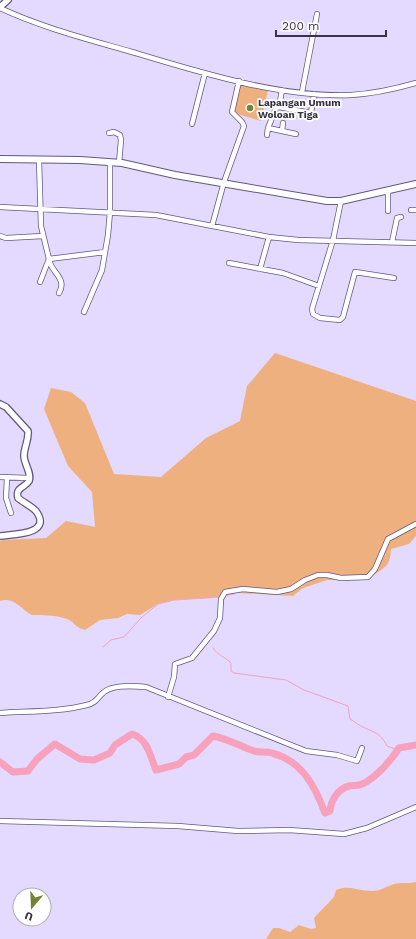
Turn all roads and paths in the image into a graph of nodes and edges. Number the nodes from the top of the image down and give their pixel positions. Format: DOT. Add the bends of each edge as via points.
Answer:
graph roads {
  1 [pos="8,0"];
  2 [pos="0,7"];
  3 [pos="317,14"];
  4 [pos="204,73"];
  5 [pos="239,81"];
  6 [pos="416,84"];
  7 [pos="282,90"];
  8 [pos="302,92"];
  9 [pos="314,94"];
  10 [pos="279,107"];
  11 [pos="283,123"];
  12 [pos="192,124"];
  13 [pos="268,128"];
  14 [pos="282,131"];
  15 [pos="109,133"];
  16 [pos="296,134"];
  17 [pos="267,135"];
  18 [pos="0,158"];
  19 [pos="39,160"];
  20 [pos="110,162"];
  21 [pos="119,163"];
  22 [pos="224,182"];
  23 [pos="416,184"];
  24 [pos="388,190"];
  25 [pos="342,201"];
  26 [pos="0,207"];
  27 [pos="40,209"];
  28 [pos="388,211"];
  29 [pos="110,212"];
  30 [pos="402,217"];
  31 [pos="212,226"];
  32 [pos="0,236"];
  33 [pos="43,236"];
  34 [pos="269,237"];
  35 [pos="333,240"];
  36 [pos="392,242"];
  37 [pos="416,243"];
  38 [pos="105,252"];
  39 [pos="49,259"];
  40 [pos="229,263"];
  41 [pos="260,269"];
  42 [pos="394,278"];
  43 [pos="40,282"];
  44 [pos="319,286"];
  45 [pos="59,292"];
  46 [pos="84,312"];
  47 [pos="0,404"];
  48 [pos="0,477"];
  49 [pos="7,478"];
  50 [pos="29,478"];
  51 [pos="11,513"];
  52 [pos="416,524"];
  53 [pos="0,536"];
  54 [pos="168,697"];
  55 [pos="0,713"];
  56 [pos="362,748"];
  57 [pos="416,807"];
  58 [pos="0,821"];
  1 -- 2 [label="street"];
  2 -- 4 [label="street" via="83,39"];
  3 -- 8 [label="street"];
  4 -- 5 [label="street"];
  4 -- 12 [label="street"];
  5 -- 7 [label="street"];
  5 -- 22 [label="street" via="232,112 244,126"];
  6 -- 9 [label="street" via="351,95"];
  7 -- 8 [label="street"];
  7 -- 10 [label="street"];
  8 -- 9 [label="street"];
  9 -- 10 [label="street" via="311,113"];
  10 -- 13 [label="street" via="274,111"];
  11 -- 14 [label="street"];
  13 -- 14 [label="street"];
  13 -- 17 [label="street"];
  14 -- 16 [label="street"];
  15 -- 21 [label="street" via="120,135"];
  18 -- 19 [label="main road"];
  19 -- 20 [label="main road"];
  19 -- 27 [label="street"];
  20 -- 21 [label="main road"];
  20 -- 29 [label="street"];
  21 -- 22 [label="main road"];
  22 -- 25 [label="main road" via="327,201"];
  22 -- 31 [label="street"];
  23 -- 24 [label="main road"];
  24 -- 25 [label="main road"];
  24 -- 28 [label="street"];
  25 -- 35 [label="street"];
  26 -- 27 [label="street"];
  27 -- 29 [label="street"];
  27 -- 33 [label="street"];
  29 -- 31 [label="street" via="156,215"];
  29 -- 38 [label="street"];
  30 -- 36 [label="street" via="397,218"];
  31 -- 34 [label="street"];
  32 -- 33 [label="street"];
  33 -- 39 [label="street"];
  34 -- 35 [label="street"];
  34 -- 41 [label="street"];
  35 -- 36 [label="street"];
  35 -- 44 [label="street"];
  36 -- 37 [label="street"];
  38 -- 39 [label="street"];
  38 -- 46 [label="street" via="102,270"];
  39 -- 43 [label="street"];
  39 -- 45 [label="street" via="50,266 61,279 62,286"];
  40 -- 41 [label="street"];
  41 -- 44 [label="street" via="283,273"];
  42 -- 44 [label="street" via="355,272 343,317 337,321 313,314 312,309"];
  47 -- 50 [label="street" via="6,407 28,431 24,458"];
  48 -- 49 [label="street"];
  49 -- 50 [label="street"];
  49 -- 51 [label="street" via="6,498"];
  50 -- 53 [label="street" via="17,495 36,511 38,525 32,532"];
  52 -- 54 [label="street" via="388,539 375,570 368,577 341,578 318,575 291,589 277,592 243,589 226,592 221,599 220,618 214,631 192,658 175,664"];
  54 -- 55 [label="street" via="146,687 128,687 108,689 93,703 81,706"];
  54 -- 56 [label="street" via="306,751 337,755 356,761"];
  57 -- 58 [label="street" via="367,828 344,834"];
}
